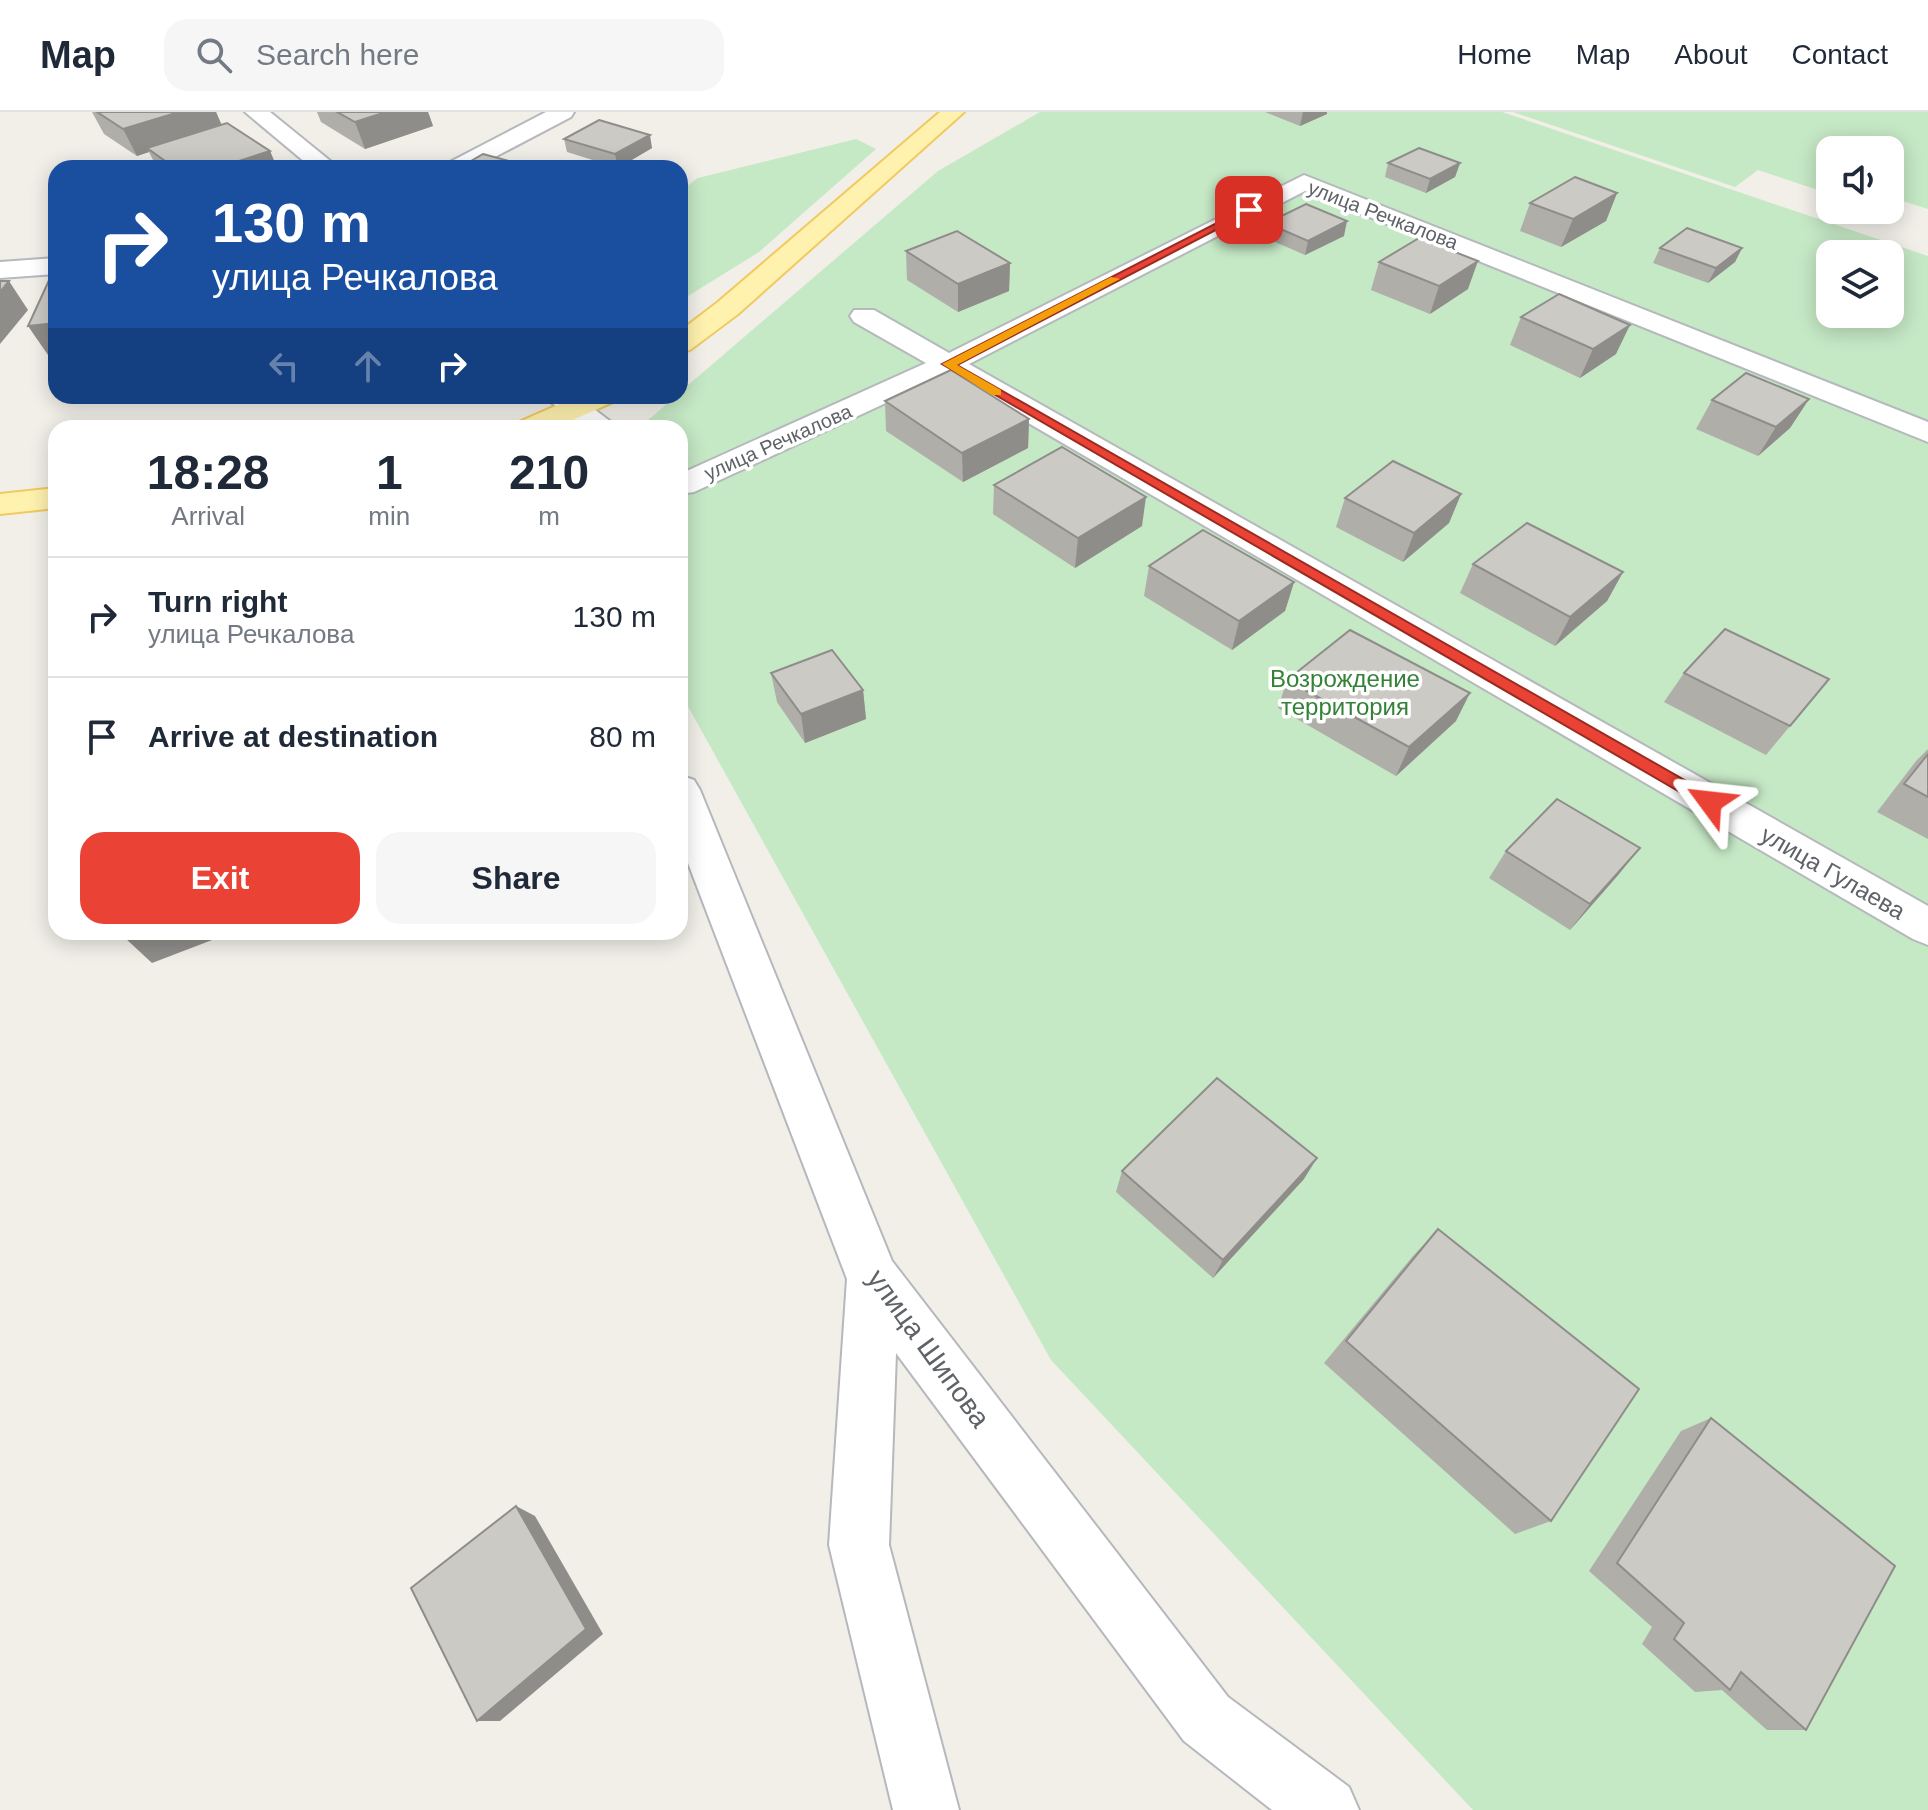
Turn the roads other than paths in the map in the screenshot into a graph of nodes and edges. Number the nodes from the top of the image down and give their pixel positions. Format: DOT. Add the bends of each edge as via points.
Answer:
graph roads {
  1 [pos="256,112"];
  2 [pos="563,112"];
  3 [pos="953,112"];
  4 [pos="317,160"];
  5 [pos="471,160"];
  6 [pos="48,267"];
  7 [pos="0,270"];
  8 [pos="864,316"];
  9 [pos="688,338"];
  10 [pos="948,364"];
  11 [pos="563,404"];
  12 [pos="569,404"];
  13 [pos="541,420"];
  14 [pos="592,420"];
  15 [pos="1928,433"];
  16 [pos="688,482"];
  17 [pos="48,499"];
  18 [pos="0,504"];
  19 [pos="688,810"];
  20 [pos="1928,927"];
  21 [pos="873,1279"];
  22 [pos="926,1810"];
  23 [pos="1326,1810"];
  1 -- 4 [label="street"];
  2 -- 5 [label="street"];
  3 -- 9 [label="main road"];
  6 -- 7 [label="street"];
  8 -- 10 [label="street, улица Гулаева"];
  10 -- 15 [label="street, улица Речкалова" via="1304,182"];
  10 -- 16 [label="street, улица Речкалова"];
  10 -- 20 [label="street, улица Гулаева"];
  11 -- 13 [label="main road"];
  12 -- 14 [label="street"];
  17 -- 18 [label="main road"];
  19 -- 21 [label="street, улица Шипова"];
  21 -- 22 [label="street" via="859,1545"];
  21 -- 23 [label="street, улица Шипова" via="1206,1719"];
}
